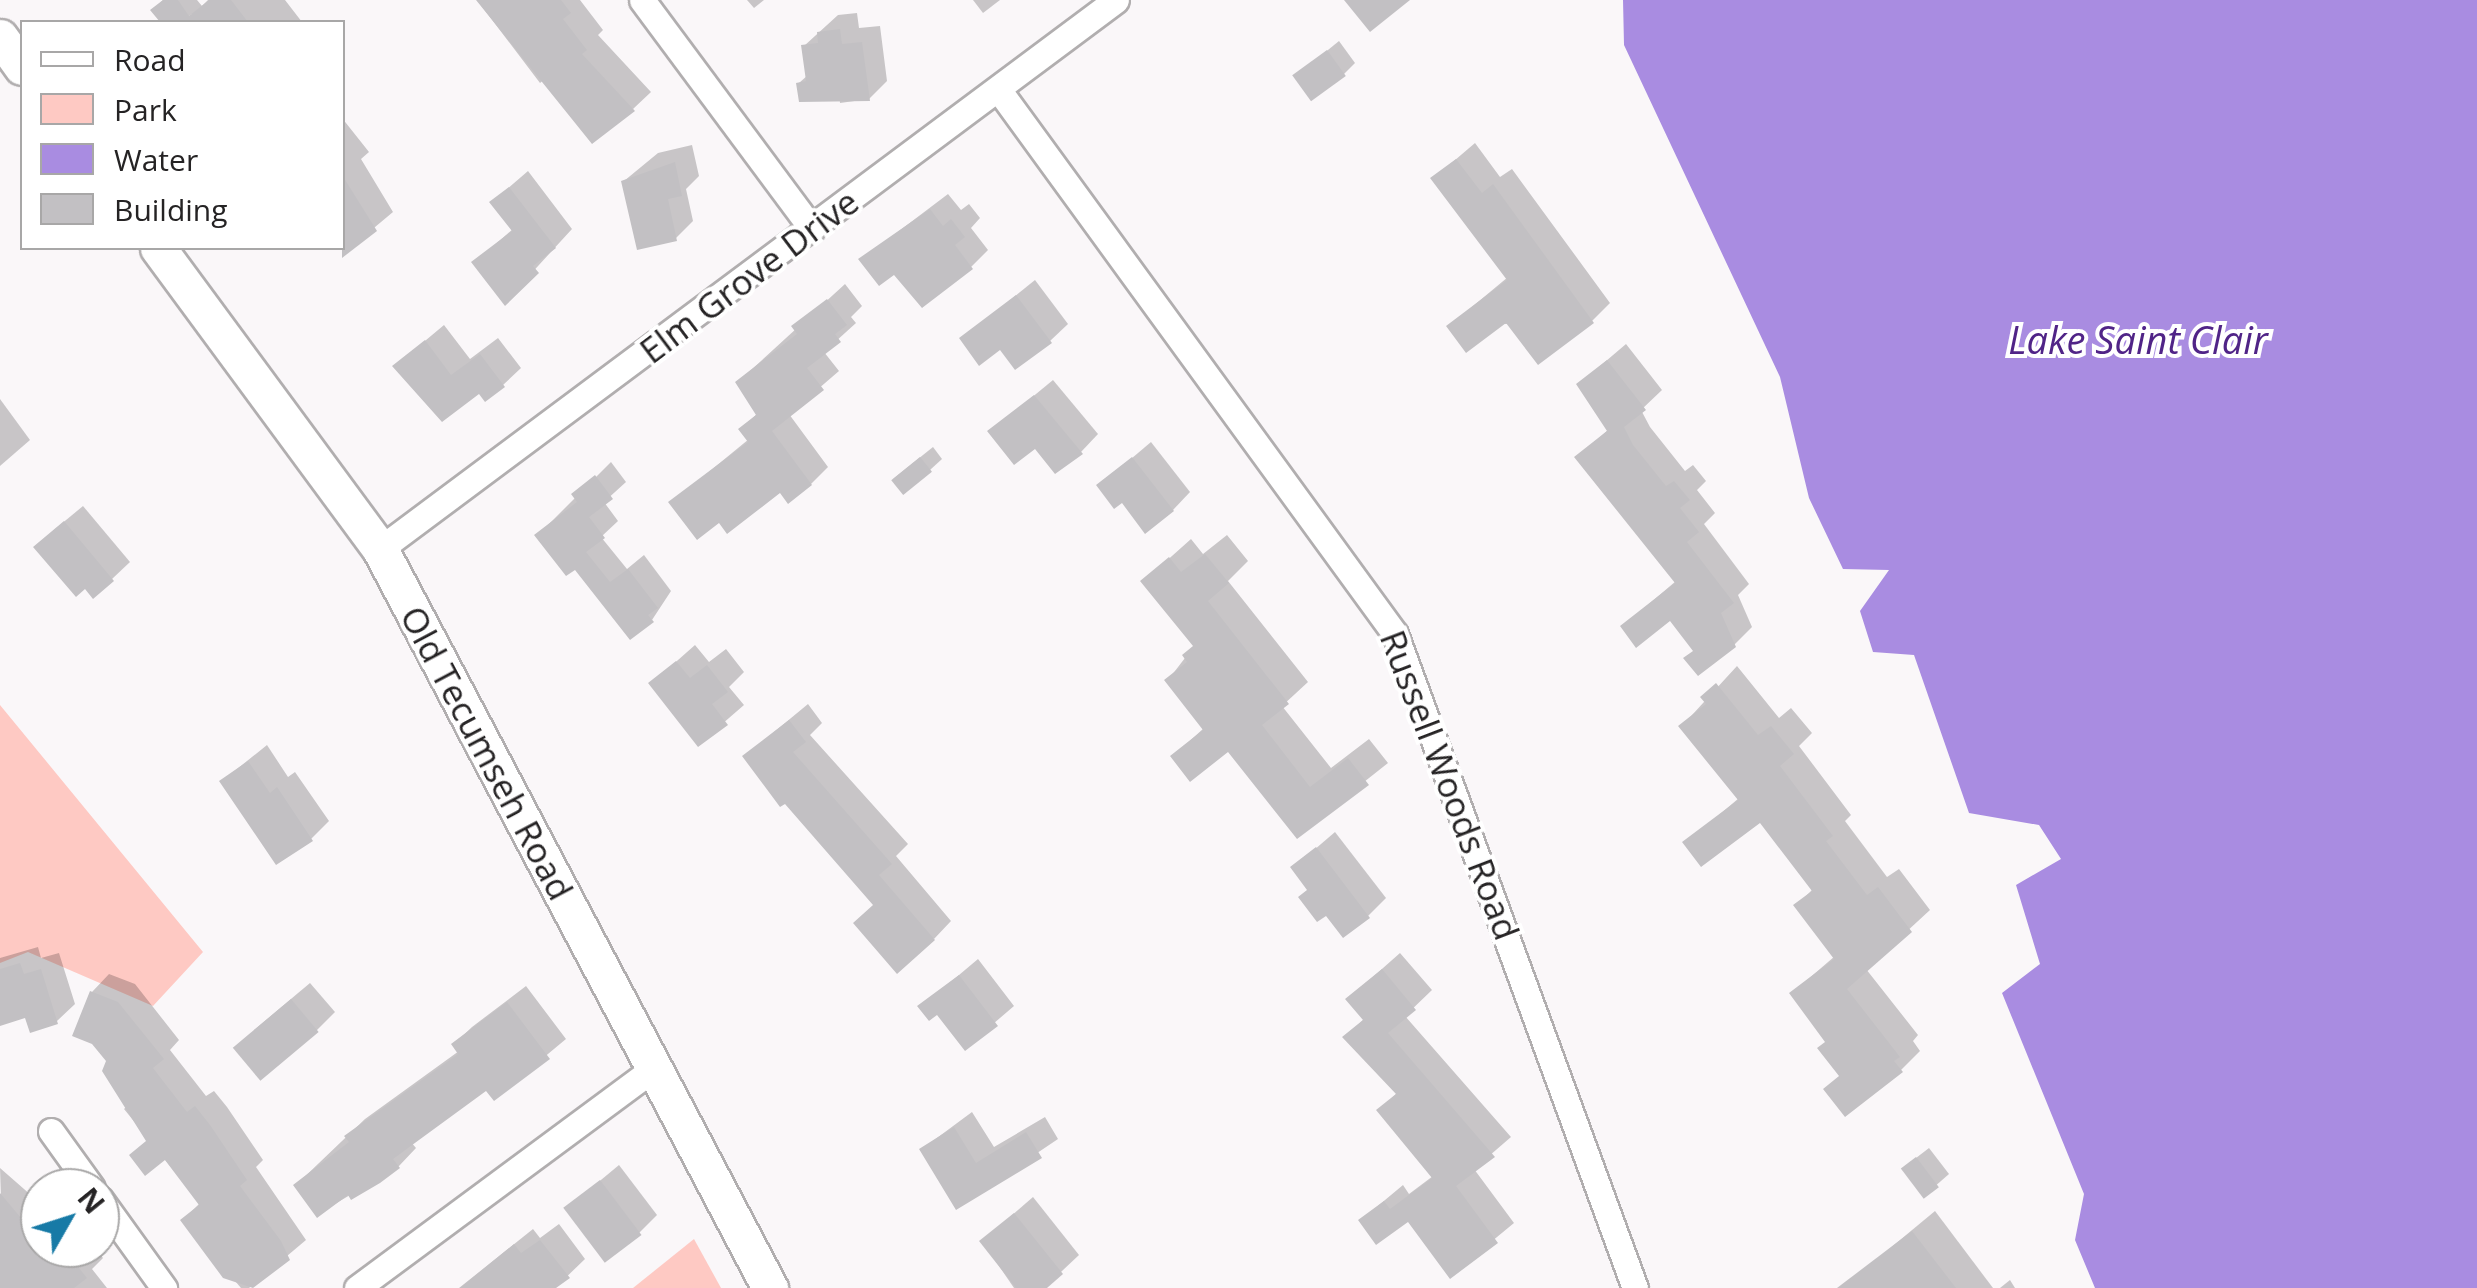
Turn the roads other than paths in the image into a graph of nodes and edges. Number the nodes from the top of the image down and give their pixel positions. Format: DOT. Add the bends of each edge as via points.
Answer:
graph roads {
  1 [pos="642,0"];
  2 [pos="1116,0"];
  3 [pos="0,37"];
  4 [pos="20,64"];
  5 [pos="998,89"];
  6 [pos="812,229"];
  7 [pos="159,250"];
  8 [pos="380,549"];
  9 [pos="652,1070"];
  10 [pos="50,1131"];
  11 [pos="77,1168"];
  12 [pos="120,1227"];
  13 [pos="164,1288"];
  14 [pos="357,1288"];
  15 [pos="770,1288"];
  16 [pos="1635,1288"];
  1 -- 6 [label="street"];
  2 -- 5 [label="street, Elm Grove Drive"];
  3 -- 4 [label="main road"];
  5 -- 6 [label="street, Elm Grove Drive"];
  5 -- 16 [label="street, Russell Woods Road" via="1396,634"];
  6 -- 8 [label="street, Elm Grove Drive"];
  7 -- 8 [label="main road, Old Tecumseh Road"];
  8 -- 9 [label="main road, Old Tecumseh Road"];
  9 -- 14 [label="street"];
  9 -- 15 [label="main road, Old Tecumseh Road"];
  10 -- 11 [label="street"];
  12 -- 13 [label="street"];
}
